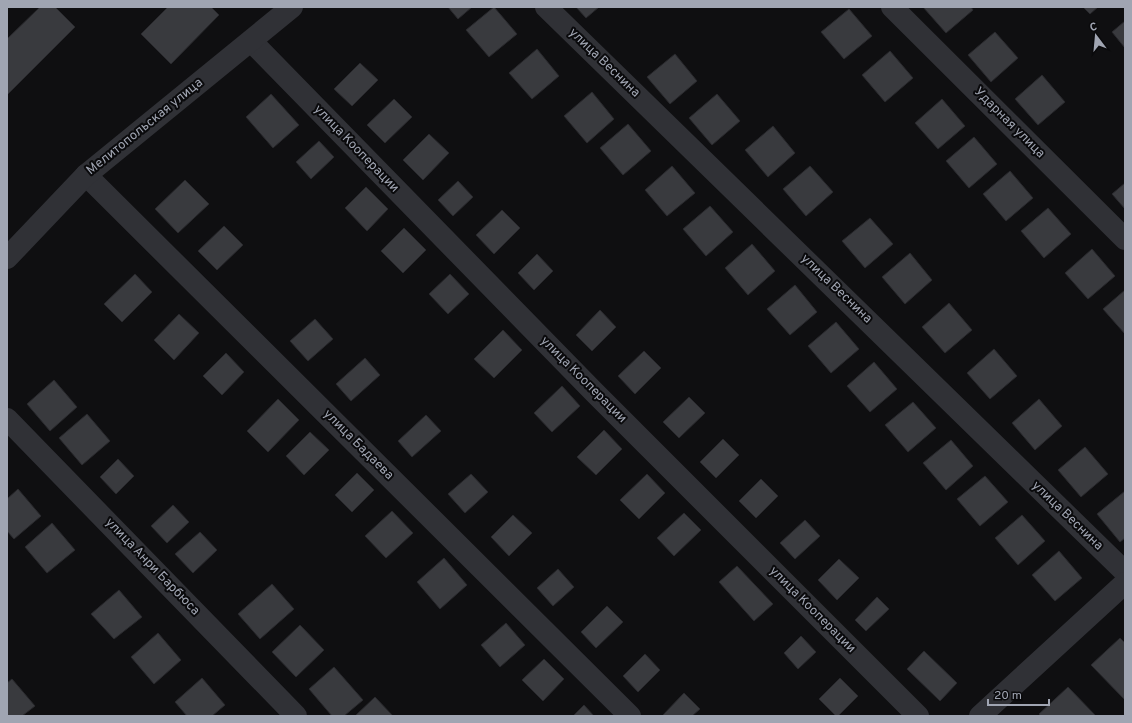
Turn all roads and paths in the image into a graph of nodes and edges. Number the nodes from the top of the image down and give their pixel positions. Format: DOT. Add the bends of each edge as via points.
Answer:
graph roads {
  1 [pos="292,7"];
  2 [pos="546,7"];
  3 [pos="892,7"];
  4 [pos="251,41"];
  5 [pos="86,175"];
  6 [pos="1125,239"];
  7 [pos="7,258"];
  8 [pos="7,419"];
  9 [pos="1125,572"];
  10 [pos="1125,583"];
  11 [pos="296,716"];
  12 [pos="630,716"];
  13 [pos="918,716"];
  14 [pos="980,716"];
  1 -- 4 [label="street, Мелитопольская улица"];
  2 -- 9 [label="street, улица Веснина"];
  3 -- 6 [label="street, Ударная улица"];
  4 -- 5 [label="street, Мелитопольская улица"];
  4 -- 13 [label="street, улица Кооперации" via="595,393"];
  5 -- 7 [label="street, Мелитопольская улица"];
  5 -- 12 [label="street, улица Бадаева"];
  8 -- 11 [label="street, улица Анри Барбюса"];
  10 -- 14 [label="street"];
}
